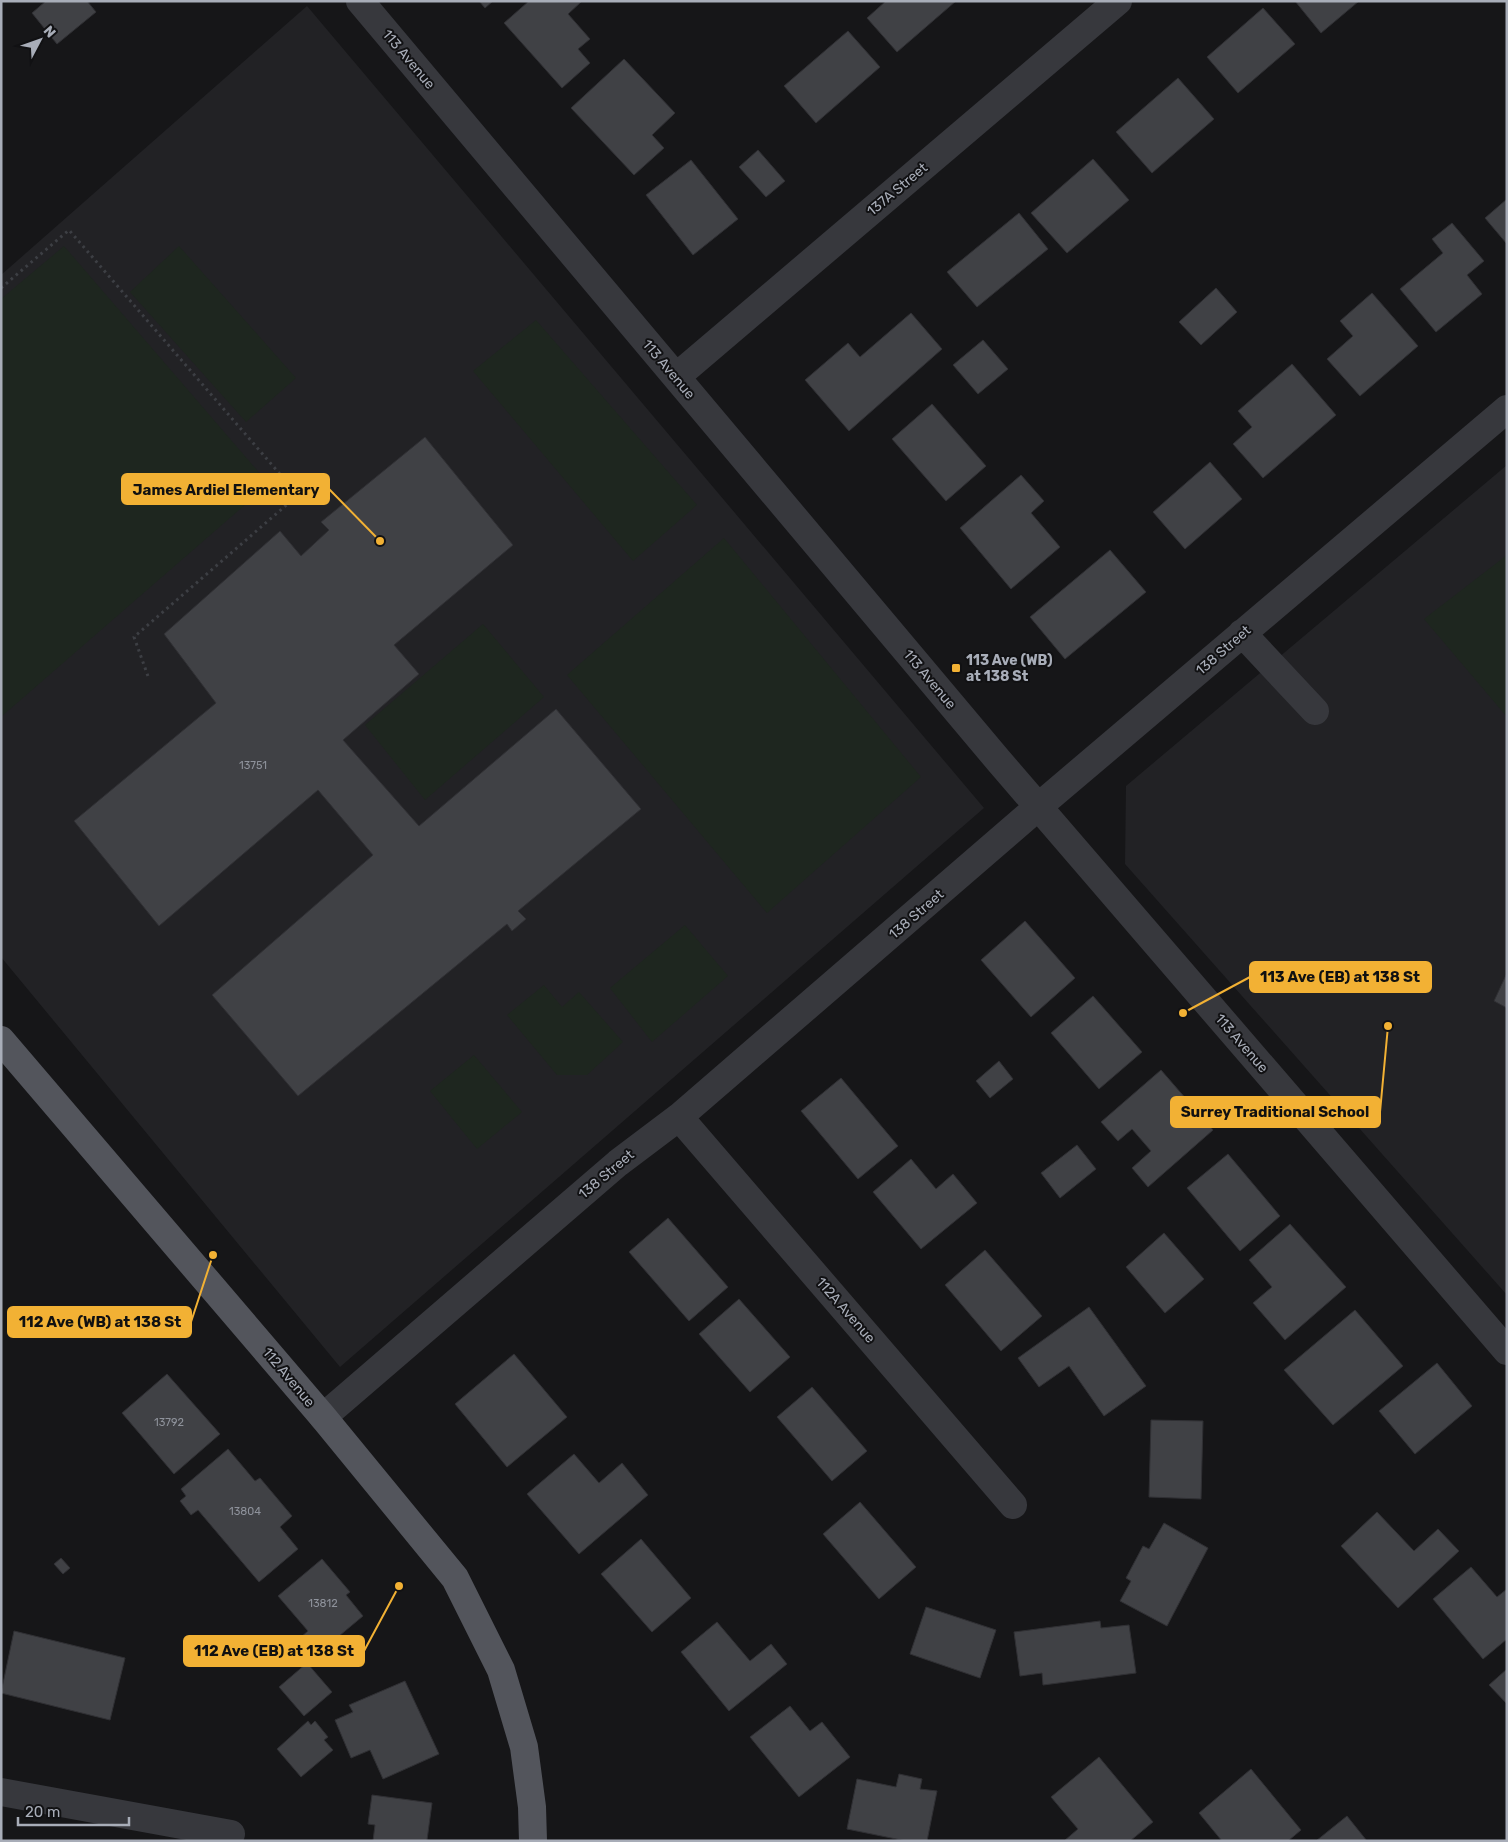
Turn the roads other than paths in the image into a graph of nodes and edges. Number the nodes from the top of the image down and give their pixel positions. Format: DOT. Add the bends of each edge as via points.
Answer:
graph roads {
  1 [pos="360,1"];
  2 [pos="1118,1"];
  3 [pos="676,377"];
  4 [pos="1507,409"];
  5 [pos="1242,633"];
  6 [pos="1315,712"];
  7 [pos="1038,807"];
  8 [pos="1,1040"];
  9 [pos="679,1116"];
  10 [pos="1507,1351"];
  11 [pos="323,1417"];
  12 [pos="1013,1505"];
  13 [pos="1,1792"];
  14 [pos="231,1834"];
  15 [pos="533,1841"];
  1 -- 3 [label="street, 113 Avenue"];
  2 -- 3 [label="street, 137A Street"];
  3 -- 7 [label="street, 113 Avenue"];
  4 -- 5 [label="street, 138 Street"];
  5 -- 6 [label="street"];
  5 -- 7 [label="street, 138 Street"];
  7 -- 9 [label="street, 138 Street"];
  7 -- 10 [label="street, 113 Avenue"];
  8 -- 11 [label="main road, 112 Avenue"];
  9 -- 11 [label="street, 138 Street" via="618,1163"];
  9 -- 12 [label="street, 112A Avenue"];
  11 -- 15 [label="main road, 112 Avenue" via="455,1578 501,1670 524,1747"];
  13 -- 14 [label="street"];
}
